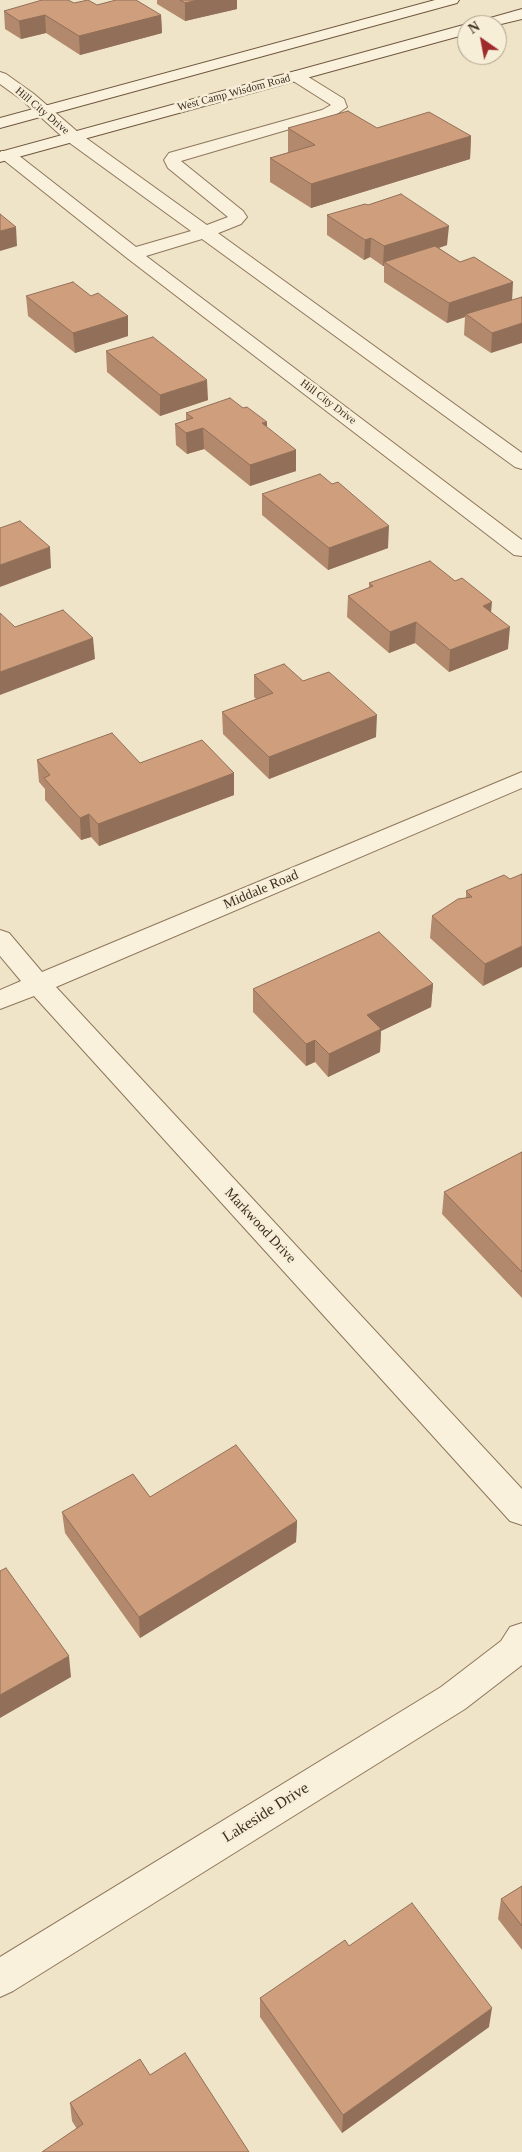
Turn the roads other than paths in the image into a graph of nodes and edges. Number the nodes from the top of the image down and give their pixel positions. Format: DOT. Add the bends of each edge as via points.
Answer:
graph roads {
  1 [pos="452,0"];
  2 [pos="522,14"];
  3 [pos="507,18"];
  4 [pos="457,32"];
  5 [pos="296,76"];
  6 [pos="0,77"];
  7 [pos="44,111"];
  8 [pos="0,123"];
  9 [pos="74,137"];
  10 [pos="2,153"];
  11 [pos="205,232"];
  12 [pos="133,254"];
  13 [pos="522,463"];
  14 [pos="522,550"];
  15 [pos="522,779"];
  16 [pos="0,939"];
  17 [pos="38,984"];
  18 [pos="0,1000"];
  19 [pos="522,1511"];
  20 [pos="522,1638"];
  21 [pos="0,1978"];
  1 -- 7 [label="street"];
  2 -- 3 [label="street"];
  4 -- 5 [label="street, West Camp Wisdom Road"];
  5 -- 9 [label="street, West Camp Wisdom Road"];
  5 -- 11 [label="street" via="338,102 338,107 328,113 172,160 238,217"];
  6 -- 7 [label="street, Hill City Drive"];
  7 -- 8 [label="street"];
  7 -- 9 [label="street, Hill City Drive"];
  9 -- 10 [label="street, West Camp Wisdom Road"];
  9 -- 11 [label="street, Hill City Drive"];
  10 -- 12 [label="street, Hill City Drive"];
  11 -- 12 [label="street"];
  11 -- 13 [label="street, Hill City Drive"];
  12 -- 14 [label="street, Hill City Drive"];
  15 -- 17 [label="street, Middale Road"];
  16 -- 17 [label="street, Markwood Drive"];
  17 -- 18 [label="street, Middale Road"];
  17 -- 19 [label="street, Markwood Drive"];
  20 -- 21 [label="street, Lakeside Drive" via="513,1652 453,1698"];
}
